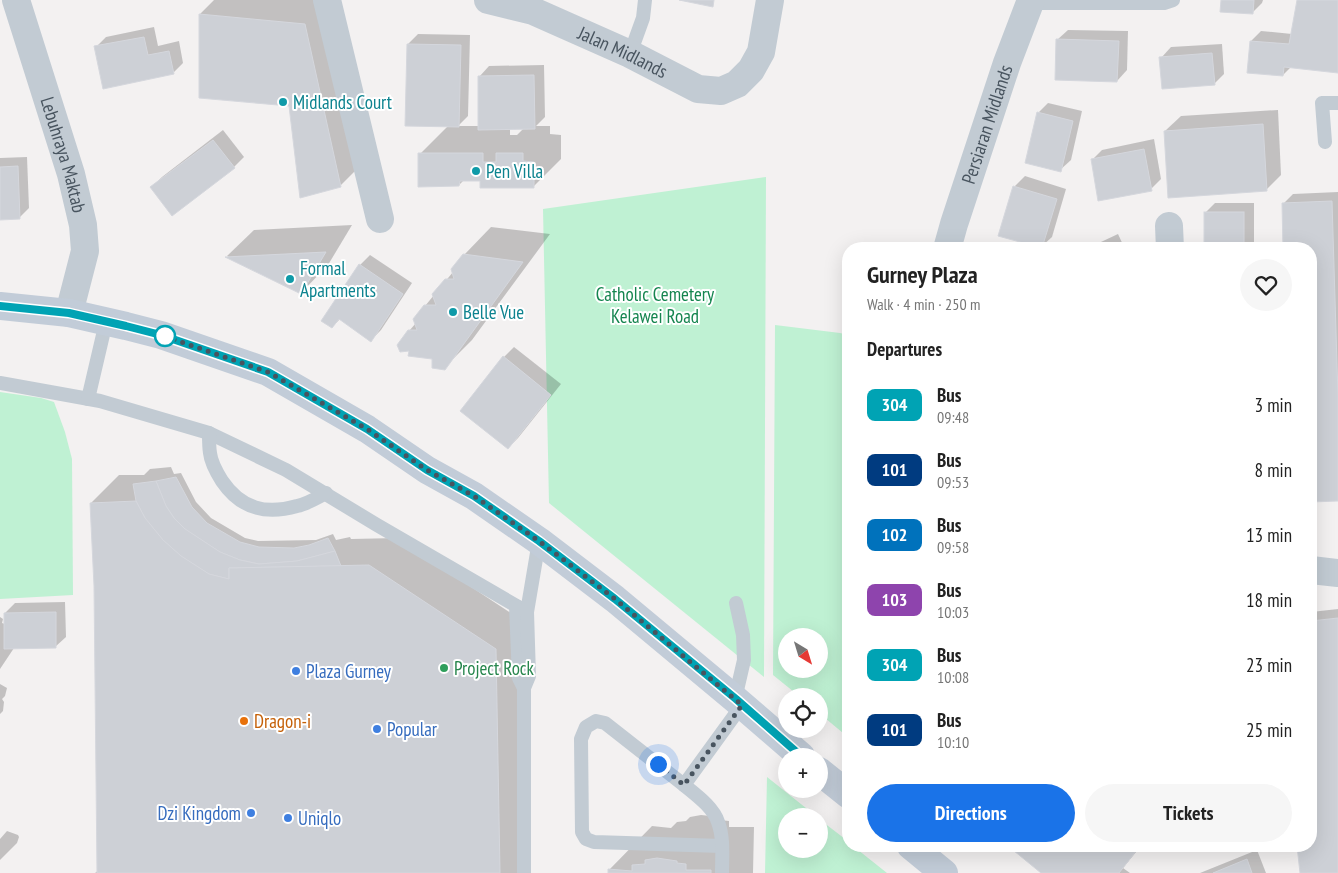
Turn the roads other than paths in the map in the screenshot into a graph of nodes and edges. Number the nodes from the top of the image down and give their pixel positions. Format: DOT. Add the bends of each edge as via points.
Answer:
graph roads {
  1 [pos="16,0"];
  2 [pos="327,0"];
  3 [pos="488,0"];
  4 [pos="645,0"];
  5 [pos="770,0"];
  6 [pos="1173,0"];
  7 [pos="1030,2"];
  8 [pos="534,5"];
  9 [pos="630,54"];
  10 [pos="1338,102"];
  11 [pos="1325,142"];
  12 [pos="380,219"];
  13 [pos="949,242"];
  14 [pos="0,306"];
  15 [pos="69,313"];
  16 [pos="106,322"];
  17 [pos="0,383"];
  18 [pos="88,398"];
  19 [pos="209,434"];
  20 [pos="326,494"];
  21 [pos="539,541"];
  22 [pos="1317,571"];
  23 [pos="1338,573"];
  24 [pos="736,603"];
  25 [pos="522,609"];
  26 [pos="739,702"];
  27 [pos="792,748"];
  28 [pos="828,778"];
  29 [pos="684,785"];
  30 [pos="842,789"];
  31 [pos="722,846"];
  32 [pos="918,852"];
  33 [pos="524,873"];
  34 [pos="722,873"];
  35 [pos="944,873"];
  1 -- 15 [label="street, Lebuhraya Maktab" via="71,174 83,226 85,251"];
  2 -- 12 [label="street"];
  3 -- 8 [label="street, Jalan Midlands"];
  4 -- 9 [label="lane"];
  5 -- 9 [label="street, Jalan Midlands" via="761,52 751,70 737,84 721,91 698,88"];
  6 -- 7 [label="lane" via="1164,3"];
  7 -- 13 [label="street, Persiaran Midlands"];
  8 -- 9 [label="street, Jalan Midlands"];
  10 -- 11 [label="lane" via="1322,103"];
  14 -- 15 [label="main road"];
  15 -- 16 [label="main road"];
  16 -- 18 [label="lane"];
  16 -- 21 [label="main road" via="161,335 268,372 367,429"];
  17 -- 18 [label="lane"];
  18 -- 19 [label="lane"];
  19 -- 20 [label="lane" via="286,470"];
  19 -- 20 [label="lane" via="210,454 216,471 243,503 268,511 299,506"];
  20 -- 25 [label="lane"];
  21 -- 25 [label="lane"];
  21 -- 26 [label="main road"];
  22 -- 23 [label="street"];
  24 -- 26 [label="lane" via="744,660"];
  25 -- 33 [label="lane" via="519,678 524,688"];
  26 -- 27 [label="main road"];
  26 -- 29 [label="lane"];
  28 -- 30 [label="main road"];
  29 -- 31 [label="lane" via="705,803 718,821"];
  29 -- 31 [label="lane" via="605,723 596,721 586,727 581,739 582,832 586,839 594,842"];
  31 -- 34 [label="lane"];
  32 -- 35 [label="main road"];
}
